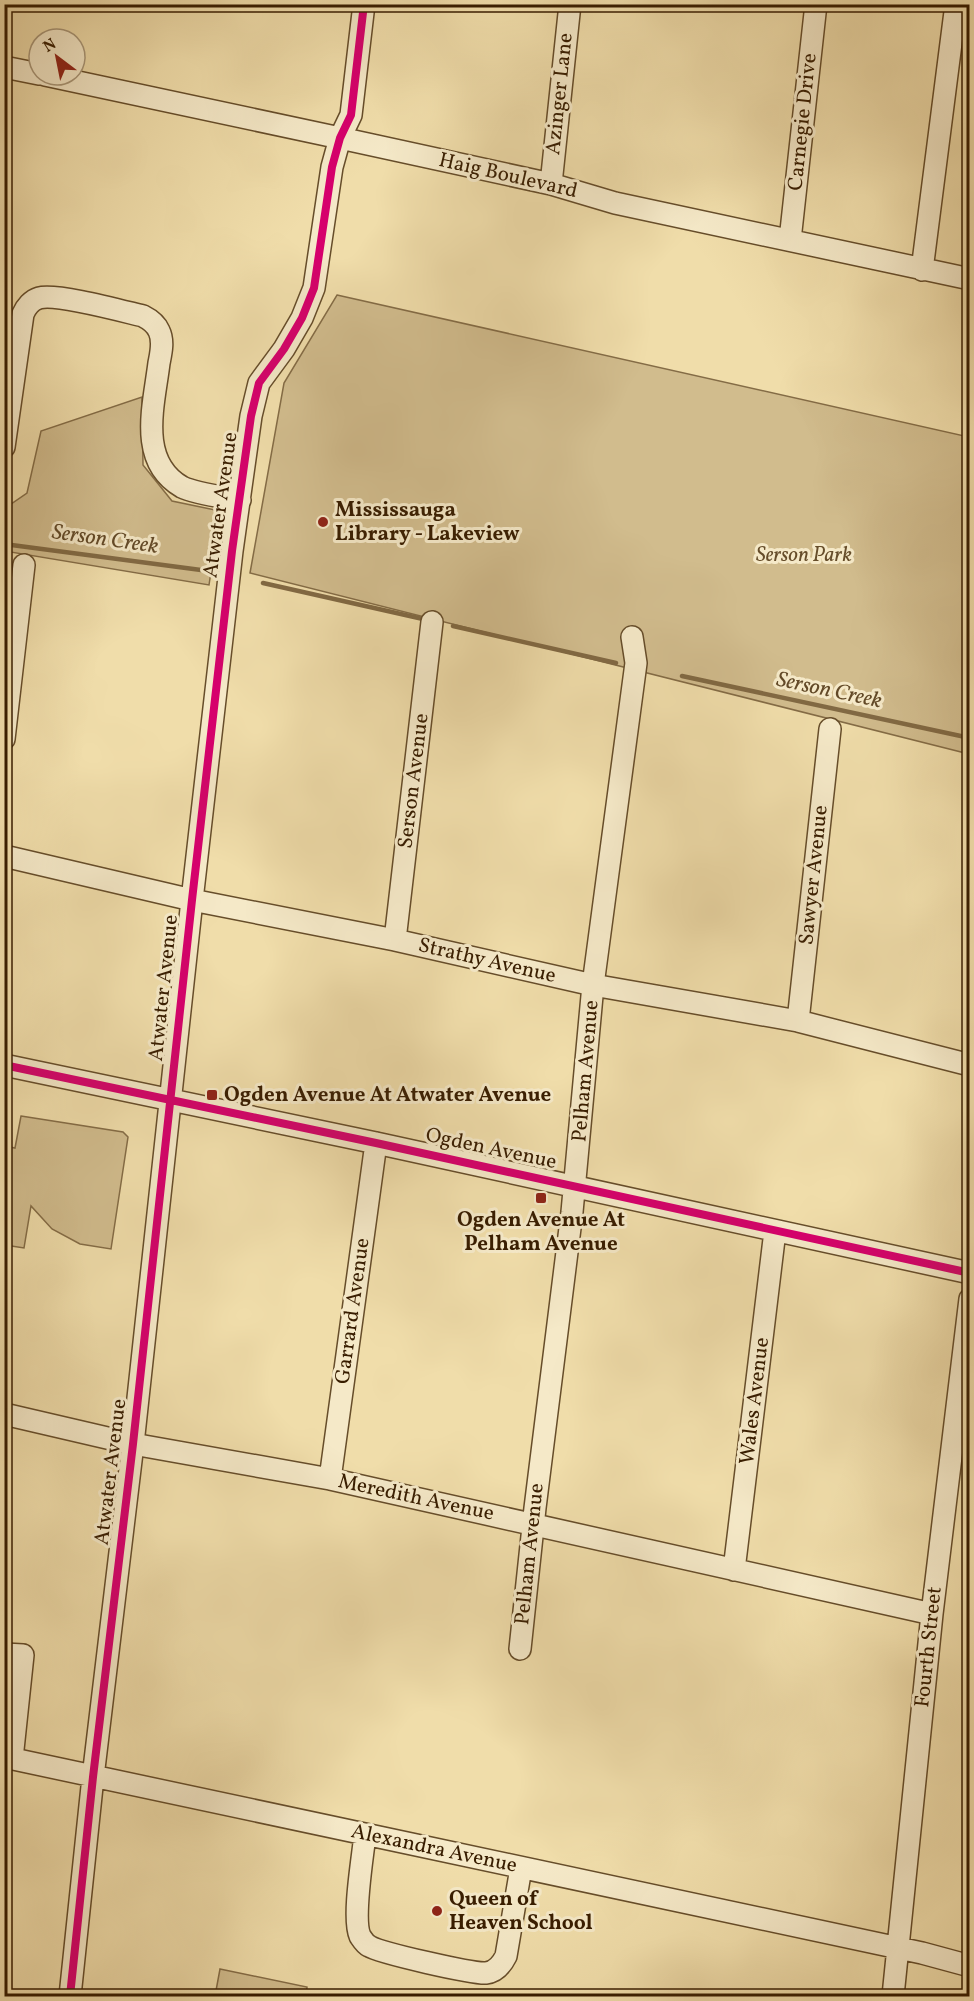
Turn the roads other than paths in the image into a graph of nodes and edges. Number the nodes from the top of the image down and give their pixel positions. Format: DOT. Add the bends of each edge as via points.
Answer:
graph roads {
  1 [pos="364,4"];
  2 [pos="570,4"];
  3 [pos="816,4"];
  4 [pos="956,4"];
  5 [pos="4,67"];
  6 [pos="27,72"];
  7 [pos="87,84"];
  8 [pos="340,138"];
  9 [pos="551,184"];
  10 [pos="790,240"];
  11 [pos="922,270"];
  12 [pos="969,279"];
  13 [pos="4,447"];
  14 [pos="240,500"];
  15 [pos="24,565"];
  16 [pos="432,622"];
  17 [pos="632,637"];
  18 [pos="830,729"];
  19 [pos="4,739"];
  20 [pos="4,856"];
  21 [pos="192,900"];
  22 [pos="395,940"];
  23 [pos="593,985"];
  24 [pos="798,1021"];
  25 [pos="4,1065"];
  26 [pos="969,1065"];
  27 [pos="169,1101"];
  28 [pos="376,1143"];
  29 [pos="575,1186"];
  30 [pos="775,1231"];
  31 [pos="969,1273"];
  32 [pos="969,1299"];
  33 [pos="4,1414"];
  34 [pos="133,1444"];
  35 [pos="330,1479"];
  36 [pos="533,1524"];
  37 [pos="734,1570"];
  38 [pos="932,1614"];
  39 [pos="520,1649"];
  40 [pos="5,1654"];
  41 [pos="8,1758"];
  42 [pos="93,1778"];
  43 [pos="365,1834"];
  44 [pos="521,1868"];
  45 [pos="897,1948"];
  46 [pos="969,1966"];
  47 [pos="70,1996"];
  48 [pos="893,1996"];
  1 -- 8 [label="street, Atwater Avenue" via="351,115"];
  2 -- 9 [label="street, Azinger Lane"];
  3 -- 10 [label="street, Carnegie Drive"];
  4 -- 11 [label="street"];
  5 -- 6 [label="street"];
  7 -- 8 [label="street, Haig Boulevard"];
  8 -- 9 [label="street, Haig Boulevard"];
  8 -- 14 [label="street, Atwater Avenue" via="314,288 296,328 256,392"];
  9 -- 10 [label="street, Haig Boulevard" via="615,203"];
  10 -- 11 [label="street, Haig Boulevard"];
  11 -- 12 [label="street, Haig Boulevard"];
  13 -- 14 [label="street" via="22,314 27,306 38,298 54,297 143,316 159,331 162,345 151,426 159,465 184,488"];
  14 -- 21 [label="street, Atwater Avenue"];
  15 -- 19 [label="street"];
  16 -- 22 [label="street, Serson Avenue"];
  17 -- 23 [label="street, Pelham Avenue" via="636,663"];
  18 -- 24 [label="street, Sawyer Avenue"];
  20 -- 21 [label="street, Strathy Avenue"];
  21 -- 22 [label="street, Strathy Avenue"];
  21 -- 27 [label="street, Atwater Avenue"];
  22 -- 23 [label="street, Strathy Avenue"];
  23 -- 24 [label="street, Strathy Avenue"];
  23 -- 29 [label="street, Pelham Avenue"];
  24 -- 26 [label="street, Strathy Avenue"];
  25 -- 27 [label="street, Ogden Avenue"];
  27 -- 28 [label="street, Ogden Avenue"];
  27 -- 34 [label="street, Atwater Avenue"];
  28 -- 29 [label="street, Ogden Avenue"];
  28 -- 35 [label="street, Garrard Avenue"];
  29 -- 30 [label="street, Ogden Avenue"];
  29 -- 36 [label="street, Pelham Avenue"];
  30 -- 31 [label="street, Ogden Avenue"];
  30 -- 37 [label="street, Wales Avenue"];
  32 -- 38 [label="street, Fourth Street"];
  33 -- 34 [label="street, Meredith Avenue"];
  34 -- 35 [label="street, Meredith Avenue"];
  34 -- 42 [label="street, Atwater Avenue"];
  35 -- 36 [label="street, Meredith Avenue"];
  36 -- 37 [label="street, Meredith Avenue"];
  36 -- 39 [label="street, Pelham Avenue"];
  37 -- 38 [label="street, Meredith Avenue"];
  38 -- 45 [label="street, Fourth Street"];
  40 -- 41 [label="street" via="23,1655"];
  41 -- 42 [label="street, Alexandra Avenue"];
  42 -- 43 [label="street, Alexandra Avenue"];
  42 -- 47 [label="street, Atwater Avenue"];
  43 -- 44 [label="street, Alexandra Avenue"];
  43 -- 44 [label="street" via="357,1922 361,1937 381,1951 466,1971 487,1973 500,1966 506,1956"];
  44 -- 45 [label="street, Alexandra Avenue"];
  45 -- 46 [label="street, Alexandra Avenue"];
  45 -- 48 [label="street, Fourth Street"];
}
